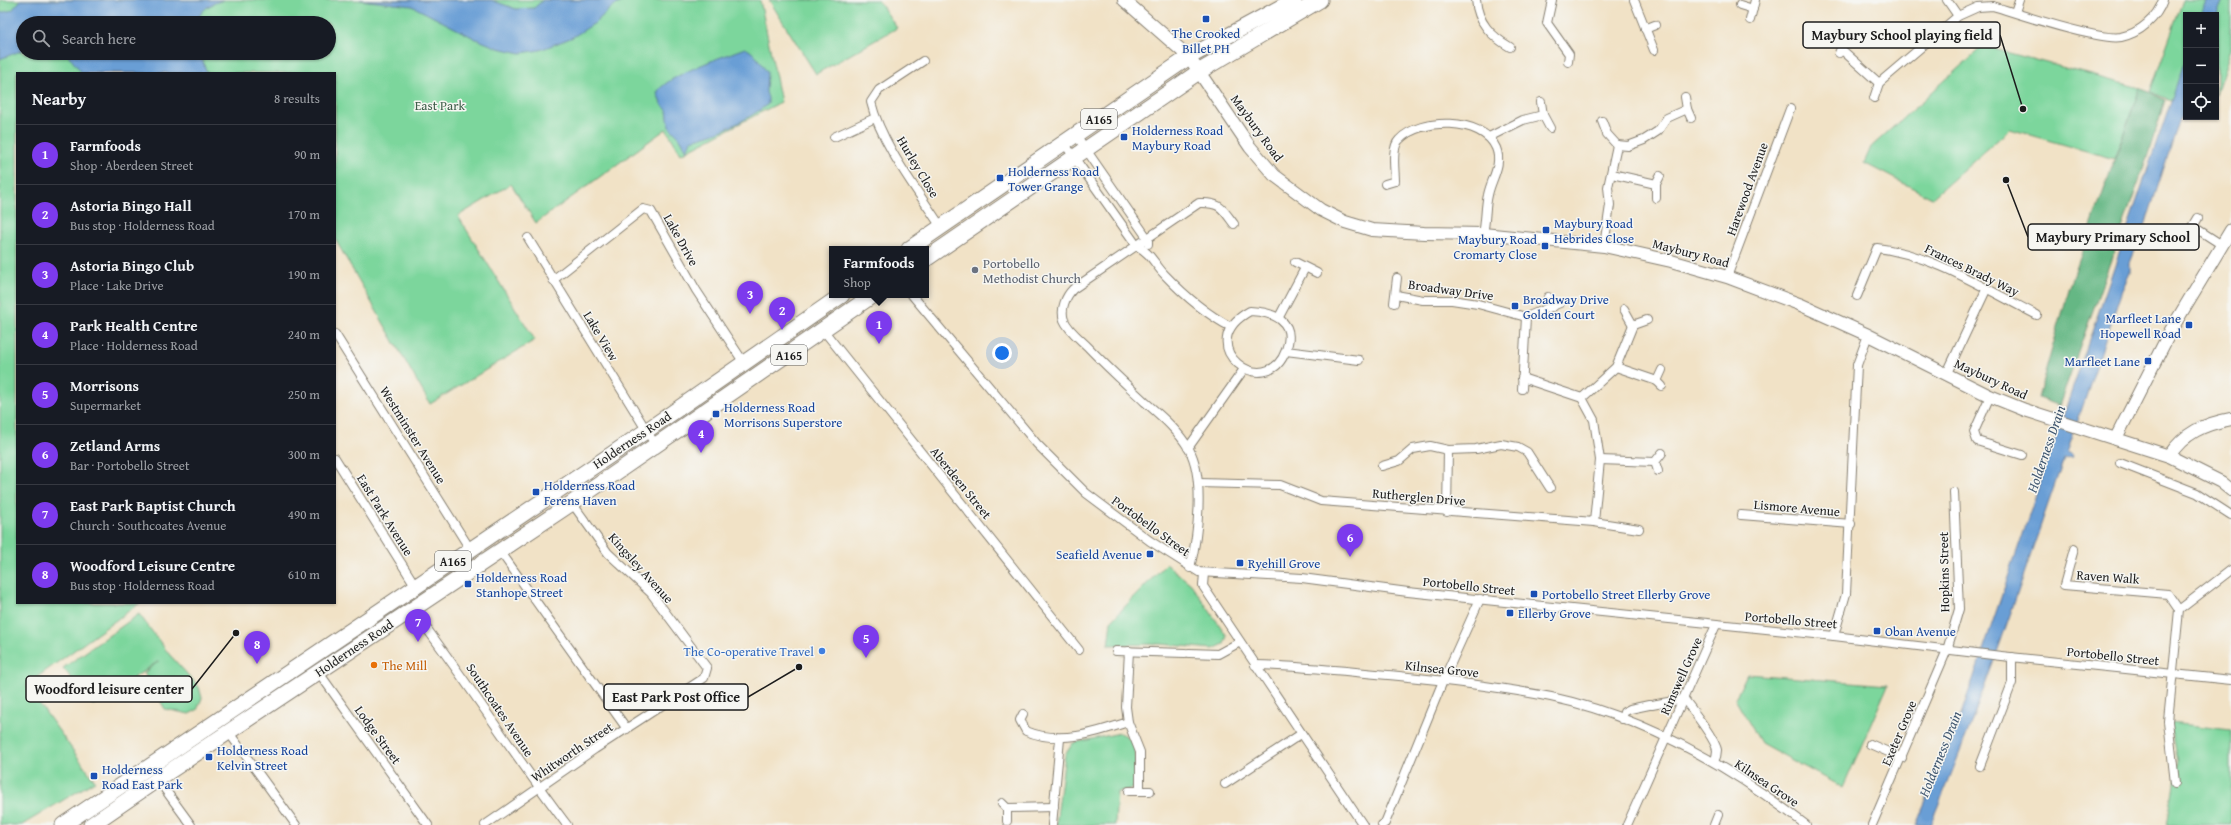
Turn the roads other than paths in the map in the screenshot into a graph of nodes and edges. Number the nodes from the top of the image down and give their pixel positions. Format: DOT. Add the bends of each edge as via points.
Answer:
graph roads {
  1 [pos="1124,0"];
  2 [pos="1294,0"];
  3 [pos="1476,0"];
  4 [pos="1552,0"];
  5 [pos="1634,0"];
  6 [pos="1756,0"];
  7 [pos="1947,0"];
  8 [pos="2019,0"];
  9 [pos="2163,0"];
  10 [pos="1311,2"];
  11 [pos="1740,5"];
  12 [pos="1753,9"];
  13 [pos="2015,12"];
  14 [pos="1958,16"];
  15 [pos="1750,20"];
  16 [pos="1656,25"];
  17 [pos="1645,29"];
  18 [pos="1843,32"];
  19 [pos="1511,48"];
  20 [pos="1654,50"];
  21 [pos="1189,57"];
  22 [pos="923,61"];
  23 [pos="1568,62"];
  24 [pos="1200,71"];
  25 [pos="1879,84"];
  26 [pos="1685,97"];
  27 [pos="1874,98"];
  28 [pos="1541,102"];
  29 [pos="1687,109"];
  30 [pos="1790,109"];
  31 [pos="1543,115"];
  32 [pos="875,118"];
  33 [pos="1691,118"];
  34 [pos="1602,127"];
  35 [pos="1550,128"];
  36 [pos="834,137"];
  37 [pos="1489,137"];
  38 [pos="1070,139"];
  39 [pos="1618,145"];
  40 [pos="1079,153"];
  41 [pos="1612,174"];
  42 [pos="1660,176"];
  43 [pos="1385,184"];
  44 [pos="1656,184"];
  45 [pos="1656,198"];
  46 [pos="2198,218"];
  47 [pos="1234,224"];
  48 [pos="941,227"];
  49 [pos="2194,227"];
  50 [pos="2231,230"];
  51 [pos="1483,234"];
  52 [pos="2188,235"];
  53 [pos="528,238"];
  54 [pos="1148,239"];
  55 [pos="2222,245"];
  56 [pos="913,246"];
  57 [pos="1137,246"];
  58 [pos="1604,246"];
  59 [pos="1148,252"];
  60 [pos="929,257"];
  61 [pos="1295,262"];
  62 [pos="1305,268"];
  63 [pos="1316,273"];
  64 [pos="1727,277"];
  65 [pos="1397,278"];
  66 [pos="553,280"];
  67 [pos="1986,290"];
  68 [pos="1548,296"];
  69 [pos="1857,296"];
  70 [pos="838,298"];
  71 [pos="870,298"];
  72 [pos="915,298"];
  73 [pos="1624,309"];
  74 [pos="2036,315"];
  75 [pos="1279,317"];
  76 [pos="1526,317"];
  77 [pos="1647,320"];
  78 [pos="1633,325"];
  79 [pos="1231,327"];
  80 [pos="824,331"];
  81 [pos="1868,335"];
  82 [pos="336,336"];
  83 [pos="1286,351"];
  84 [pos="1359,360"];
  85 [pos="744,363"];
  86 [pos="1616,367"];
  87 [pos="1244,369"];
  88 [pos="1662,370"];
  89 [pos="1947,373"];
  90 [pos="1522,378"];
  91 [pos="1522,389"];
  92 [pos="1990,396"];
  93 [pos="1582,398"];
  94 [pos="2231,419"];
  95 [pos="646,431"];
  96 [pos="2116,438"];
  97 [pos="656,446"];
  98 [pos="1188,448"];
  99 [pos="1448,450"];
  100 [pos="1662,453"];
  101 [pos="2022,455"];
  102 [pos="2168,456"];
  103 [pos="336,460"];
  104 [pos="1600,460"];
  105 [pos="1656,462"];
  106 [pos="2120,463"];
  107 [pos="1382,466"];
  108 [pos="1658,471"];
  109 [pos="1199,483"];
  110 [pos="1550,488"];
  111 [pos="2231,490"];
  112 [pos="1954,492"];
  113 [pos="572,503"];
  114 [pos="1447,512"];
  115 [pos="1741,515"];
  116 [pos="2231,516"];
  117 [pos="1594,522"];
  118 [pos="1851,524"];
  119 [pos="1639,529"];
  120 [pos="470,549"];
  121 [pos="2074,549"];
  122 [pos="500,551"];
  123 [pos="1190,568"];
  124 [pos="2231,570"];
  125 [pos="1204,573"];
  126 [pos="415,585"];
  127 [pos="1480,599"];
  128 [pos="412,609"];
  129 [pos="2179,610"];
  130 [pos="1716,625"];
  131 [pos="1834,636"];
  132 [pos="1240,642"];
  133 [pos="1079,650"];
  134 [pos="1948,650"];
  135 [pos="1116,651"];
  136 [pos="1129,651"];
  137 [pos="2012,657"];
  138 [pos="309,658"];
  139 [pos="1255,666"];
  140 [pos="707,668"];
  141 [pos="318,672"];
  142 [pos="2173,674"];
  143 [pos="2231,680"];
  144 [pos="1443,681"];
  145 [pos="1684,699"];
  146 [pos="1023,714"];
  147 [pos="219,719"];
  148 [pos="1622,719"];
  149 [pos="1128,722"];
  150 [pos="627,729"];
  151 [pos="229,732"];
  152 [pos="1301,734"];
  153 [pos="1667,737"];
  154 [pos="1060,739"];
  155 [pos="1870,744"];
  156 [pos="1902,758"];
  157 [pos="1714,762"];
  158 [pos="1980,766"];
  159 [pos="154,773"];
  160 [pos="2175,783"];
  161 [pos="1225,784"];
  162 [pos="539,788"];
  163 [pos="1129,791"];
  164 [pos="1140,791"];
  165 [pos="1150,791"];
  166 [pos="1054,807"];
  167 [pos="1718,815"];
  168 [pos="1006,821"];
  169 [pos="72,822"];
  170 [pos="92,825"];
  171 [pos="191,825"];
  172 [pos="296,825"];
  173 [pos="428,825"];
  174 [pos="485,825"];
  175 [pos="567,825"];
  176 [pos="1052,825"];
  177 [pos="1363,825"];
  178 [pos="1382,825"];
  179 [pos="1627,825"];
  180 [pos="1714,825"];
  181 [pos="1806,825"];
  182 [pos="1872,825"];
  1 -- 21 [label="street, Maybury Road"];
  2 -- 21 [label="highway, A165"];
  3 -- 19 [label="street" via="1479,16 1488,32"];
  4 -- 23 [label="street" via="1547,23 1570,54"];
  5 -- 17 [label="street"];
  6 -- 12 [label="street"];
  7 -- 14 [label="street"];
  8 -- 13 [label="street"];
  9 -- 13 [label="street" via="2159,10 2143,28 2121,37 2100,36"];
  10 -- 24 [label="highway, A165"];
  11 -- 12 [label="street"];
  12 -- 15 [label="street"];
  13 -- 14 [label="street" via="1986,6"];
  14 -- 25 [label="street"];
  16 -- 17 [label="street"];
  17 -- 20 [label="street"];
  18 -- 25 [label="street" via="1840,51"];
  21 -- 24 [label="street, Maybury Road"];
  21 -- 38 [label="highway, A165"];
  22 -- 32 [label="street, Hurley Close" via="879,90 871,102"];
  24 -- 40 [label="highway, A165"];
  24 -- 51 [label="street, Maybury Road" via="1250,147 1274,175 1321,210 1345,222 1372,230 1424,234"];
  25 -- 27 [label="street"];
  26 -- 29 [label="street"];
  28 -- 31 [label="street"];
  29 -- 33 [label="street"];
  29 -- 39 [label="street" via="1667,118 1658,131 1644,140 1628,146"];
  30 -- 64 [label="street, Harewood Avenue"];
  31 -- 35 [label="street"];
  31 -- 37 [label="street" via="1523,120"];
  32 -- 36 [label="street"];
  32 -- 48 [label="street, Hurley Close" via="905,172"];
  34 -- 39 [label="street"];
  37 -- 43 [label="street" via="1457,123 1436,124 1413,131 1399,139 1396,145 1395,181"];
  37 -- 51 [label="street" via="1496,149 1498,170 1488,194"];
  38 -- 40 [label="street"];
  38 -- 40 [label="street"];
  38 -- 48 [label="highway, A165"];
  39 -- 41 [label="street"];
  40 -- 54 [label="street"];
  40 -- 57 [label="street"];
  40 -- 60 [label="highway, A165"];
  41 -- 44 [label="street"];
  41 -- 58 [label="street" via="1608,187 1610,206"];
  42 -- 44 [label="street"];
  44 -- 45 [label="street"];
  46 -- 49 [label="street"];
  47 -- 54 [label="street" via="1230,213 1222,207 1211,203 1199,203"];
  48 -- 56 [label="highway, A165"];
  49 -- 52 [label="street"];
  49 -- 55 [label="street"];
  50 -- 55 [label="street"];
  51 -- 58 [label="street, Maybury Road"];
  53 -- 66 [label="street, Lake View"];
  54 -- 57 [label="street"];
  54 -- 59 [label="street"];
  55 -- 96 [label="street" via="2171,330"];
  57 -- 59 [label="street"];
  57 -- 98 [label="street" via="1068,294 1064,306 1064,319 1106,366 1173,427"];
  58 -- 64 [label="street, Maybury Road"];
  59 -- 79 [label="street" via="1164,274 1195,303"];
  61 -- 62 [label="street"];
  62 -- 63 [label="street"];
  62 -- 75 [label="street"];
  64 -- 81 [label="street, Maybury Road" via="1799,304"];
  65 -- 76 [label="street, Broadway Drive" via="1395,299 1452,300"];
  66 -- 85 [label="street, Lake Drive" via="643,209 651,211 696,290"];
  66 -- 95 [label="street, Lake View"];
  67 -- 69 [label="street, Frances Brady Way" via="1932,262 1897,250 1877,248"];
  67 -- 74 [label="street, Frances Brady Way"];
  67 -- 89 [label="street"];
  68 -- 76 [label="street" via="1557,305"];
  70 -- 85 [label="highway, Holderness Road / A165"];
  71 -- 80 [label="highway, Holderness Road / A165"];
  72 -- 123 [label="street, Portobello Street" via="1037,444 1086,493"];
  73 -- 78 [label="street"];
  75 -- 79 [label="street" via="1265,312 1250,311 1239,317"];
  75 -- 83 [label="street" via="1288,335"];
  76 -- 90 [label="street"];
  77 -- 78 [label="street"];
  78 -- 86 [label="street"];
  79 -- 87 [label="street" via="1227,338 1229,350 1233,361"];
  80 -- 97 [label="highway, Holderness Road / A165"];
  80 -- 133 [label="street, Aberdeen Street"];
  81 -- 89 [label="street, Maybury Road"];
  81 -- 118 [label="street" via="1857,366"];
  82 -- 120 [label="street, Westminster Avenue"];
  83 -- 84 [label="street"];
  83 -- 87 [label="street" via="1277,363 1266,370"];
  85 -- 95 [label="highway, Holderness Road / A165"];
  86 -- 88 [label="street" via="1660,384"];
  86 -- 93 [label="street"];
  87 -- 98 [label="street"];
  89 -- 92 [label="street, Maybury Road"];
  90 -- 91 [label="street"];
  90 -- 93 [label="street"];
  92 -- 96 [label="street, Maybury Road"];
  92 -- 101 [label="street" via="1974,432 1977,441"];
  93 -- 104 [label="street" via="1594,420"];
  94 -- 102 [label="street" via="2191,432 2177,443"];
  95 -- 97 [label="street, Lake View"];
  95 -- 120 [label="highway, Holderness Road / A165"];
  96 -- 102 [label="street"];
  97 -- 113 [label="highway, Holderness Road / A165"];
  98 -- 109 [label="street"];
  99 -- 107 [label="street" via="1430,446 1413,449 1399,461"];
  99 -- 110 [label="street" via="1476,449 1501,444 1518,447 1527,452"];
  99 -- 114 [label="street"];
  100 -- 105 [label="street"];
  102 -- 111 [label="street" via="2221,482"];
  103 -- 126 [label="street, East Park Avenue"];
  104 -- 105 [label="street"];
  104 -- 117 [label="street"];
  105 -- 108 [label="street"];
  106 -- 116 [label="street" via="2197,493"];
  109 -- 114 [label="street, Rutherglen Drive" via="1280,485 1321,501"];
  109 -- 123 [label="street"];
  112 -- 134 [label="street, Hopkins Street" via="1959,609"];
  113 -- 122 [label="highway, Holderness Road / A165"];
  113 -- 140 [label="street, Kingsley Avenue" via="608,553 651,593"];
  114 -- 117 [label="street, Rutherglen Drive"];
  115 -- 118 [label="street, Lismore Avenue"];
  117 -- 119 [label="street, Rutherglen Drive"];
  118 -- 131 [label="street" via="1846,594"];
  120 -- 126 [label="highway, Holderness Road / A165"];
  121 -- 129 [label="street, Raven Walk" via="2064,586 2168,594"];
  122 -- 128 [label="highway, Holderness Road / A165"];
  122 -- 150 [label="street"];
  123 -- 125 [label="street, Portobello Street"];
  124 -- 129 [label="street"];
  125 -- 127 [label="street, Portobello Street" via="1302,578"];
  125 -- 132 [label="street" via="1203,586"];
  126 -- 138 [label="highway, Holderness Road / A165"];
  127 -- 130 [label="street, Portobello Street"];
  127 -- 144 [label="street"];
  128 -- 141 [label="highway, Holderness Road / A165"];
  128 -- 162 [label="street, Southcoates Avenue" via="448,656"];
  129 -- 142 [label="street"];
  130 -- 131 [label="street, Portobello Street"];
  130 -- 145 [label="street, Rimswell Grove"];
  131 -- 134 [label="street, Portobello Street"];
  132 -- 136 [label="street" via="1218,654"];
  132 -- 139 [label="street"];
  134 -- 137 [label="street, Portobello Street"];
  134 -- 156 [label="street, Exeter Grove"];
  135 -- 136 [label="street"];
  136 -- 149 [label="street" via="1125,690"];
  137 -- 142 [label="street, Portobello Street"];
  137 -- 158 [label="street" via="2012,683"];
  138 -- 141 [label="street, Lodge Street"];
  138 -- 147 [label="highway, Holderness Road / A165"];
  139 -- 144 [label="street, Kilnsea Grove" via="1294,666"];
  139 -- 152 [label="street"];
  140 -- 150 [label="street, Whitworth Street" via="704,678"];
  141 -- 151 [label="highway, Holderness Road / A165"];
  141 -- 173 [label="street, Lodge Street"];
  142 -- 143 [label="street, Portobello Street"];
  142 -- 160 [label="street" via="2168,721"];
  144 -- 148 [label="street, Kilnsea Grove" via="1553,698"];
  144 -- 178 [label="street"];
  145 -- 148 [label="street" via="1630,708 1624,712"];
  145 -- 153 [label="street, Rimswell Grove"];
  145 -- 157 [label="street" via="1717,748"];
  146 -- 154 [label="street" via="1019,727 1035,735"];
  147 -- 151 [label="street"];
  147 -- 159 [label="highway, Holderness Road / A165"];
  148 -- 153 [label="street, Kilnsea Grove"];
  149 -- 154 [label="street"];
  149 -- 164 [label="street" via="1140,752"];
  150 -- 162 [label="street, Whitworth Street"];
  151 -- 159 [label="highway, Holderness Road / A165"];
  151 -- 172 [label="street"];
  152 -- 161 [label="street"];
  152 -- 177 [label="street"];
  153 -- 157 [label="street, Kilnsea Grove"];
  153 -- 179 [label="street, Rimswell Grove"];
  154 -- 166 [label="street"];
  155 -- 156 [label="street"];
  156 -- 182 [label="street, Exeter Grove"];
  157 -- 181 [label="street, Kilnsea Grove"];
  159 -- 169 [label="highway, Holderness Road / A165"];
  159 -- 170 [label="highway, Holderness Road / A165"];
  159 -- 171 [label="street"];
  162 -- 174 [label="street, Whitworth Street"];
  162 -- 175 [label="street, Southcoates Avenue"];
  163 -- 164 [label="street"];
  164 -- 165 [label="street"];
  166 -- 168 [label="street" via="1004,805"];
  166 -- 176 [label="street"];
  167 -- 180 [label="street"];
}
